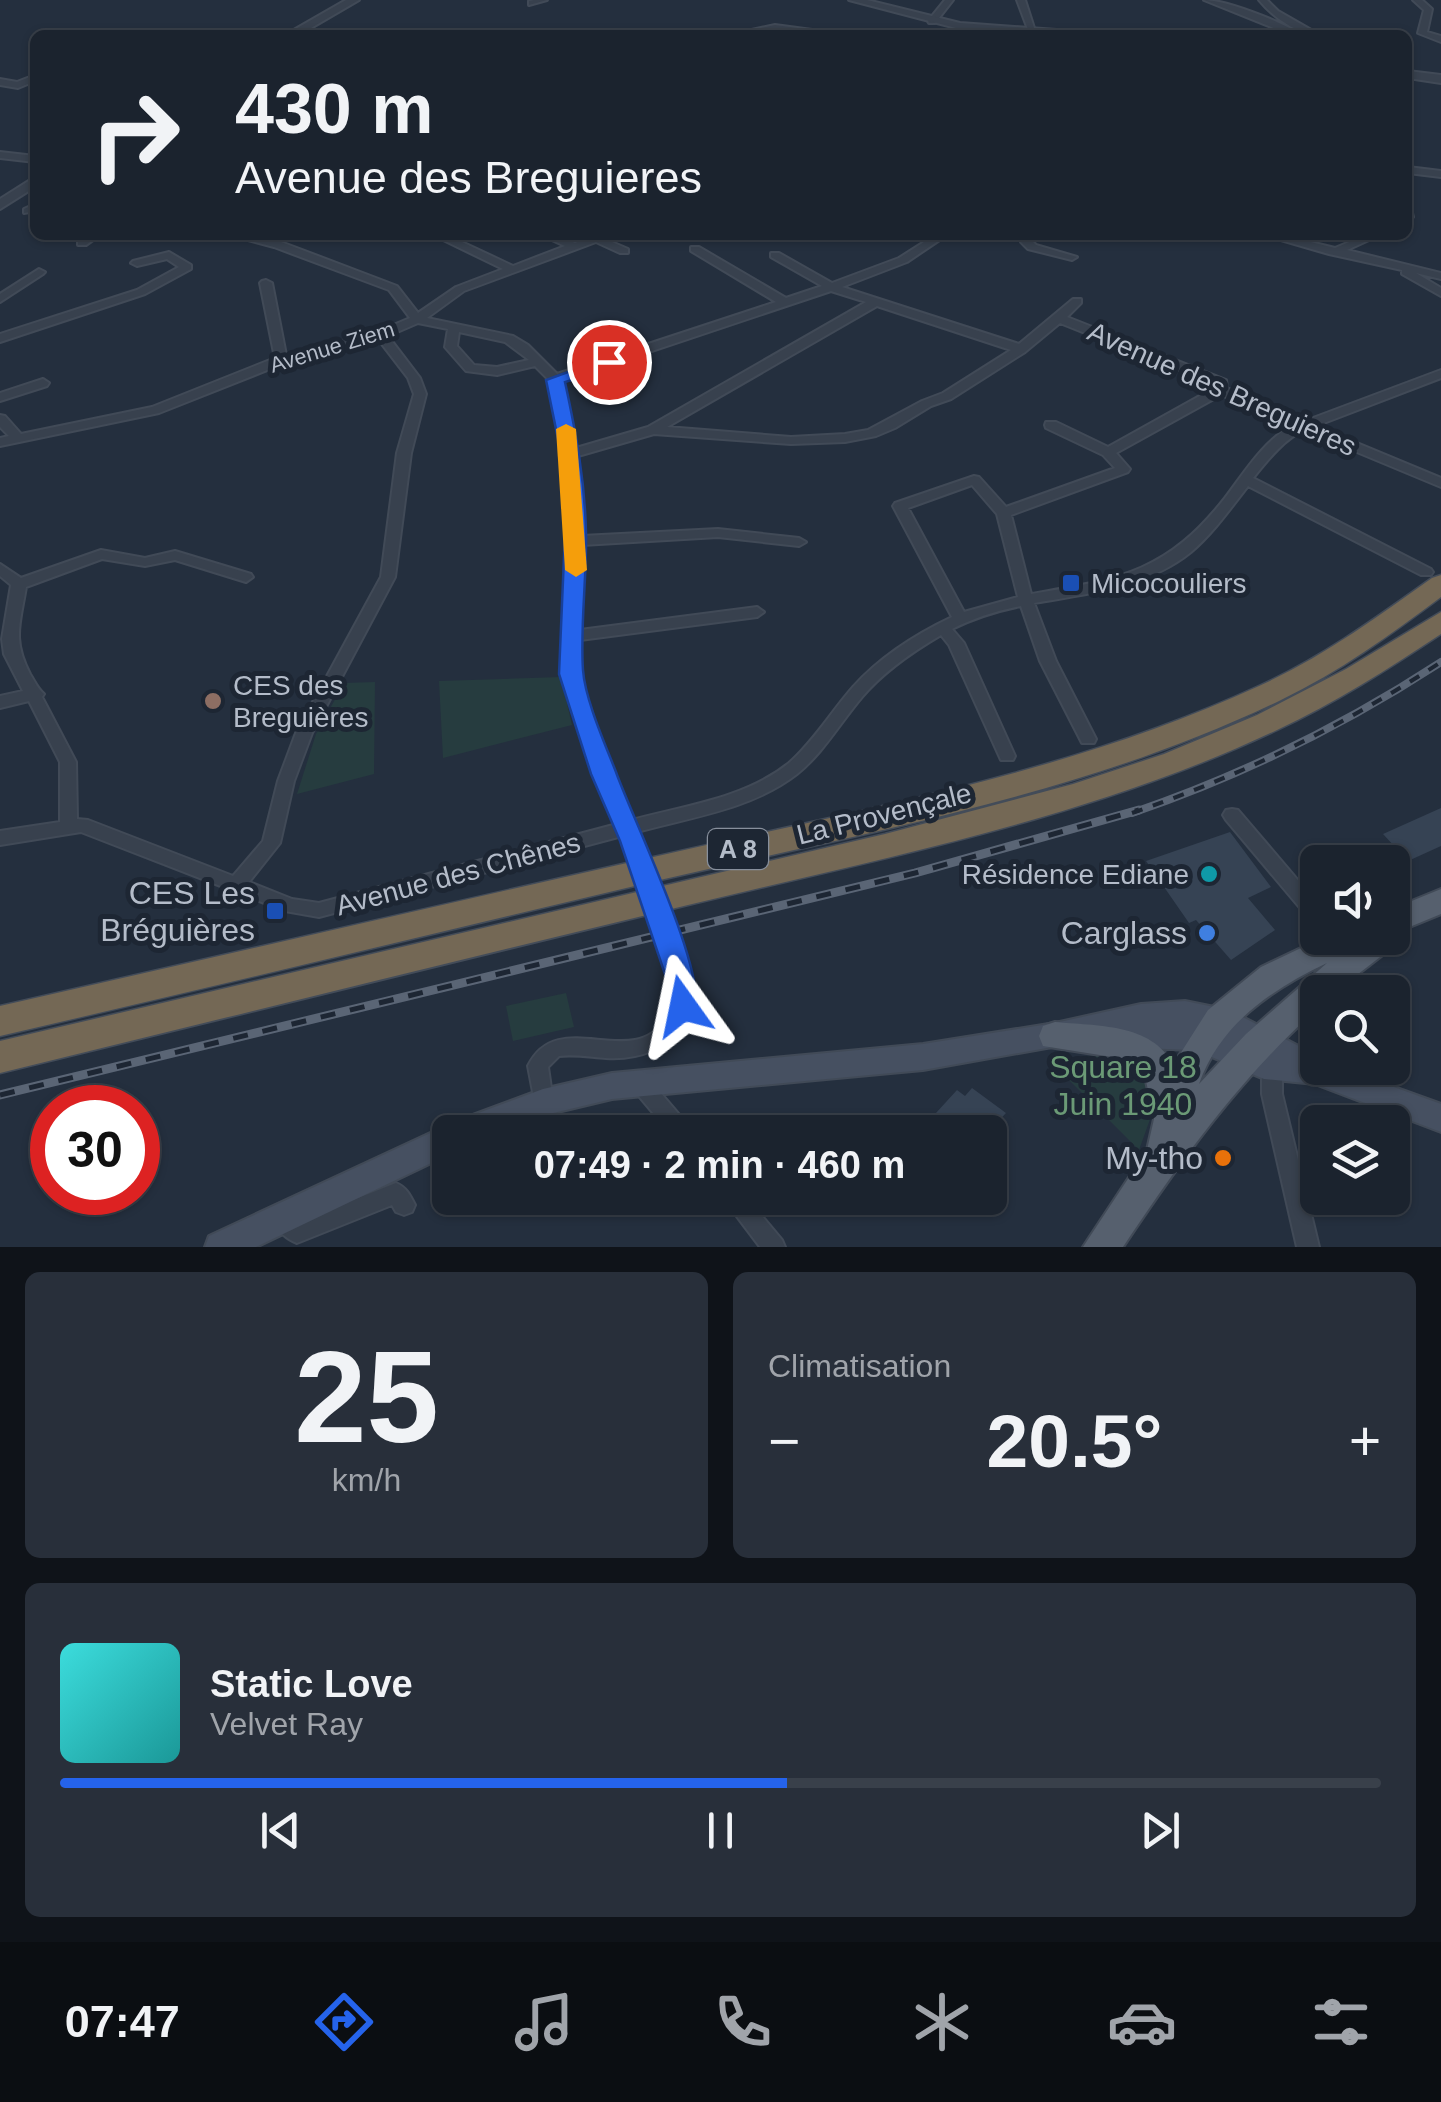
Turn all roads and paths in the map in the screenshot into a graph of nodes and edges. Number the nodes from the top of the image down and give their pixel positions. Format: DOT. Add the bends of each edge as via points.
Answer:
graph roads {
  1 [pos="354,0"];
  2 [pos="544,0"];
  3 [pos="854,0"];
  4 [pos="949,0"];
  5 [pos="1020,0"];
  6 [pos="1208,0"];
  7 [pos="1263,0"];
  8 [pos="1417,0"];
  9 [pos="1432,0"];
  10 [pos="1441,2"];
  11 [pos="532,3"];
  12 [pos="932,22"];
  13 [pos="300,30"];
  14 [pos="762,30"];
  15 [pos="789,30"];
  16 [pos="1013,30"];
  17 [pos="1032,30"];
  18 [pos="1288,30"];
  19 [pos="1307,30"];
  20 [pos="1441,38"];
  21 [pos="1412,76"];
  22 [pos="1441,79"];
  23 [pos="30,80"];
  24 [pos="0,82"];
  25 [pos="0,155"];
  26 [pos="30,158"];
  27 [pos="1412,170"];
  28 [pos="1441,174"];
  29 [pos="30,187"];
  30 [pos="0,206"];
  31 [pos="87,240"];
  32 [pos="258,240"];
  33 [pos="449,240"];
  34 [pos="559,240"];
  35 [pos="591,240"];
  36 [pos="605,240"];
  37 [pos="934,240"];
  38 [pos="1027,240"];
  39 [pos="1287,240"];
  40 [pos="1363,240"];
  41 [pos="82,243"];
  42 [pos="574,246"];
  43 [pos="695,250"];
  44 [pos="624,251"];
  45 [pos="1333,252"];
  46 [pos="774,254"];
  47 [pos="1072,258"];
  48 [pos="138,263"];
  49 [pos="1398,267"];
  50 [pos="509,268"];
  51 [pos="39,272"];
  52 [pos="1441,276"];
  53 [pos="266,283"];
  54 [pos="831,287"];
  55 [pos="1441,293"];
  56 [pos="0,299"];
  57 [pos="1077,301"];
  58 [pos="786,302"];
  59 [pos="873,303"];
  60 [pos="417,318"];
  61 [pos="1059,318"];
  62 [pos="454,326"];
  63 [pos="381,334"];
  64 [pos="0,338"];
  65 [pos="1021,350"];
  66 [pos="281,360"];
  67 [pos="539,361"];
  68 [pos="1441,374"];
  69 [pos="555,380"];
  70 [pos="43,383"];
  71 [pos="1220,390"];
  72 [pos="0,397"];
  73 [pos="0,419"];
  74 [pos="1051,425"];
  75 [pos="1301,425"];
  76 [pos="653,430"];
  77 [pos="17,437"];
  78 [pos="0,442"];
  79 [pos="1108,452"];
  80 [pos="571,454"];
  81 [pos="1248,481"];
  82 [pos="1441,482"];
  83 [pos="1004,513"];
  84 [pos="576,541"];
  85 [pos="799,542"];
  86 [pos="0,569"];
  87 [pos="246,577"];
  88 [pos="1434,578"];
  89 [pos="19,584"];
  90 [pos="1027,601"];
  91 [pos="757,612"];
  92 [pos="960,619"];
  93 [pos="1441,621"];
  94 [pos="943,628"];
  95 [pos="572,636"];
  96 [pos="36,694"];
  97 [pos="0,702"];
  98 [pos="1088,739"];
  99 [pos="1007,756"];
  100 [pos="1232,814"];
  101 [pos="69,825"];
  102 [pos="630,834"];
  103 [pos="0,838"];
  104 [pos="237,884"];
  105 [pos="1300,896"];
  106 [pos="1315,955"];
  107 [pos="1341,955"];
  108 [pos="1360,955"];
  109 [pos="1292,1008"];
  110 [pos="0,1021"];
  111 [pos="1211,1029"];
  112 [pos="1055,1036"];
  113 [pos="1259,1055"];
  114 [pos="0,1057"];
  115 [pos="640,1083"];
  116 [pos="543,1102"];
  117 [pos="509,1115"];
  118 [pos="666,1115"];
  119 [pos="1441,1118"];
  120 [pos="1168,1130"];
  121 [pos="432,1149"];
  122 [pos="1153,1169"];
  123 [pos="404,1205"];
  124 [pos="748,1215"];
  125 [pos="284,1220"];
  126 [pos="221,1247"];
  127 [pos="774,1247"];
  128 [pos="1101,1247"];
  129 [pos="1308,1247"];
  1 -- 13 [label="street"];
  2 -- 11 [label="street"];
  3 -- 12 [label="street"];
  4 -- 12 [label="street"];
  5 -- 17 [label="street"];
  6 -- 18 [label="street"];
  7 -- 19 [label="street"];
  8 -- 20 [label="street" via="1428,9 1422,33"];
  9 -- 10 [label="street"];
  12 -- 16 [label="street"];
  14 -- 15 [label="street"];
  21 -- 22 [label="street"];
  23 -- 24 [label="street"];
  25 -- 26 [label="street"];
  27 -- 28 [label="street"];
  29 -- 30 [label="street"];
  31 -- 41 [label="street"];
  32 -- 60 [label="street" via="393,288"];
  33 -- 50 [label="street"];
  34 -- 42 [label="street"];
  35 -- 42 [label="street, Avenue Ziem"];
  36 -- 44 [label="street, Avenue Ziem"];
  37 -- 54 [label="street" via="903,260"];
  38 -- 47 [label="street"];
  39 -- 45 [label="street"];
  40 -- 45 [label="street"];
  42 -- 50 [label="street, Avenue Ziem"];
  43 -- 58 [label="street"];
  45 -- 49 [label="street"];
  46 -- 54 [label="street"];
  48 -- 64 [label="street" via="169,255 187,267 141,292"];
  49 -- 52 [label="street"];
  49 -- 55 [label="street"];
  50 -- 60 [label="street, Avenue Ziem" via="460,288"];
  51 -- 56 [label="street"];
  53 -- 66 [label="street"];
  54 -- 58 [label="street"];
  54 -- 59 [label="street"];
  57 -- 61 [label="street"];
  58 -- 69 [label="street"];
  59 -- 65 [label="street"];
  59 -- 76 [label="street"];
  60 -- 62 [label="street"];
  60 -- 63 [label="street, Avenue Ziem"];
  61 -- 65 [label="street, Avenue des Breguieres"];
  61 -- 71 [label="street, Avenue des Breguieres" via="1222,384"];
  62 -- 67 [label="street" via="510,339"];
  62 -- 67 [label="street" via="451,347 470,368 497,371"];
  63 -- 66 [label="street, Avenue Ziem"];
  63 -- 104 [label="street" via="420,394 402,466 391,564 378,603 304,732 268,849"];
  65 -- 76 [label="street, Avenue des Breguieres" via="874,433 819,440"];
  66 -- 77 [label="street, Avenue Ziem" via="164,407"];
  67 -- 69 [label="street"];
  68 -- 75 [label="street, Avenue des Chênes"];
  69 -- 80 [label="street"];
  70 -- 72 [label="street"];
  71 -- 75 [label="street, Avenue des Breguieres"];
  71 -- 79 [label="street"];
  73 -- 77 [label="street"];
  74 -- 79 [label="street"];
  75 -- 81 [label="street, Avenue des Chênes"];
  75 -- 82 [label="street, Avenue des Breguieres"];
  76 -- 80 [label="street"];
  77 -- 78 [label="street, Avenue Ziem"];
  79 -- 83 [label="street" via="1123,469"];
  80 -- 84 [label="street"];
  81 -- 88 [label="street"];
  81 -- 90 [label="street, Avenue des Chênes" via="1204,535 1162,564 1091,590"];
  83 -- 90 [label="street"];
  83 -- 92 [label="street" via="974,480 900,506"];
  84 -- 85 [label="street" via="718,533"];
  84 -- 95 [label="street"];
  86 -- 89 [label="street"];
  87 -- 89 [label="street" via="175,555 145,562 101,554"];
  88 -- 110 [label="highway, La Provençale / A 8" via="1391,622 1285,684 1085,762 899,812"];
  89 -- 96 [label="street" via="12,654"];
  90 -- 92 [label="street, Avenue des Chênes"];
  90 -- 98 [label="street" via="1048,662"];
  91 -- 95 [label="street"];
  92 -- 94 [label="street, Avenue des Chênes"];
  93 -- 114 [label="highway, La Provençale / A 8" via="1290,714 1218,746 1060,799"];
  94 -- 99 [label="street"];
  94 -- 102 [label="street, Avenue des Chênes" via="873,675 786,776"];
  95 -- 102 [label="street" via="573,682"];
  96 -- 97 [label="street"];
  96 -- 101 [label="street" via="68,762"];
  100 -- 105 [label="street"];
  101 -- 103 [label="street, Avenue des Chênes"];
  101 -- 104 [label="street, Avenue des Chênes" via="87,826"];
  102 -- 104 [label="street, Avenue des Chênes" via="325,910 292,906"];
  102 -- 116 [label="street, bridge" via="678,972 683,1006 674,1025 650,1043 628,1050 551,1050 538,1066"];
  106 -- 111 [label="main road" via="1258,986"];
  107 -- 109 [label="street" via="1302,987"];
  108 -- 109 [label="main road"];
  109 -- 113 [label="main road"];
  111 -- 112 [label="main road"];
  111 -- 113 [label="main road"];
  111 -- 120 [label="main road"];
  112 -- 115 [label="main road" via="923,1057"];
  112 -- 120 [label="main road" via="1128,1044 1150,1055 1168,1084"];
  113 -- 119 [label="main road"];
  113 -- 122 [label="main road"];
  113 -- 129 [label="street"];
  115 -- 116 [label="main road"];
  115 -- 118 [label="street"];
  116 -- 117 [label="main road"];
  120 -- 122 [label="main road"];
  121 -- 125 [label="main road"];
  122 -- 128 [label="main road"];
  123 -- 125 [label="street" via="396,1192 297,1233"];
  124 -- 127 [label="street"];
  125 -- 126 [label="main road"];
}
